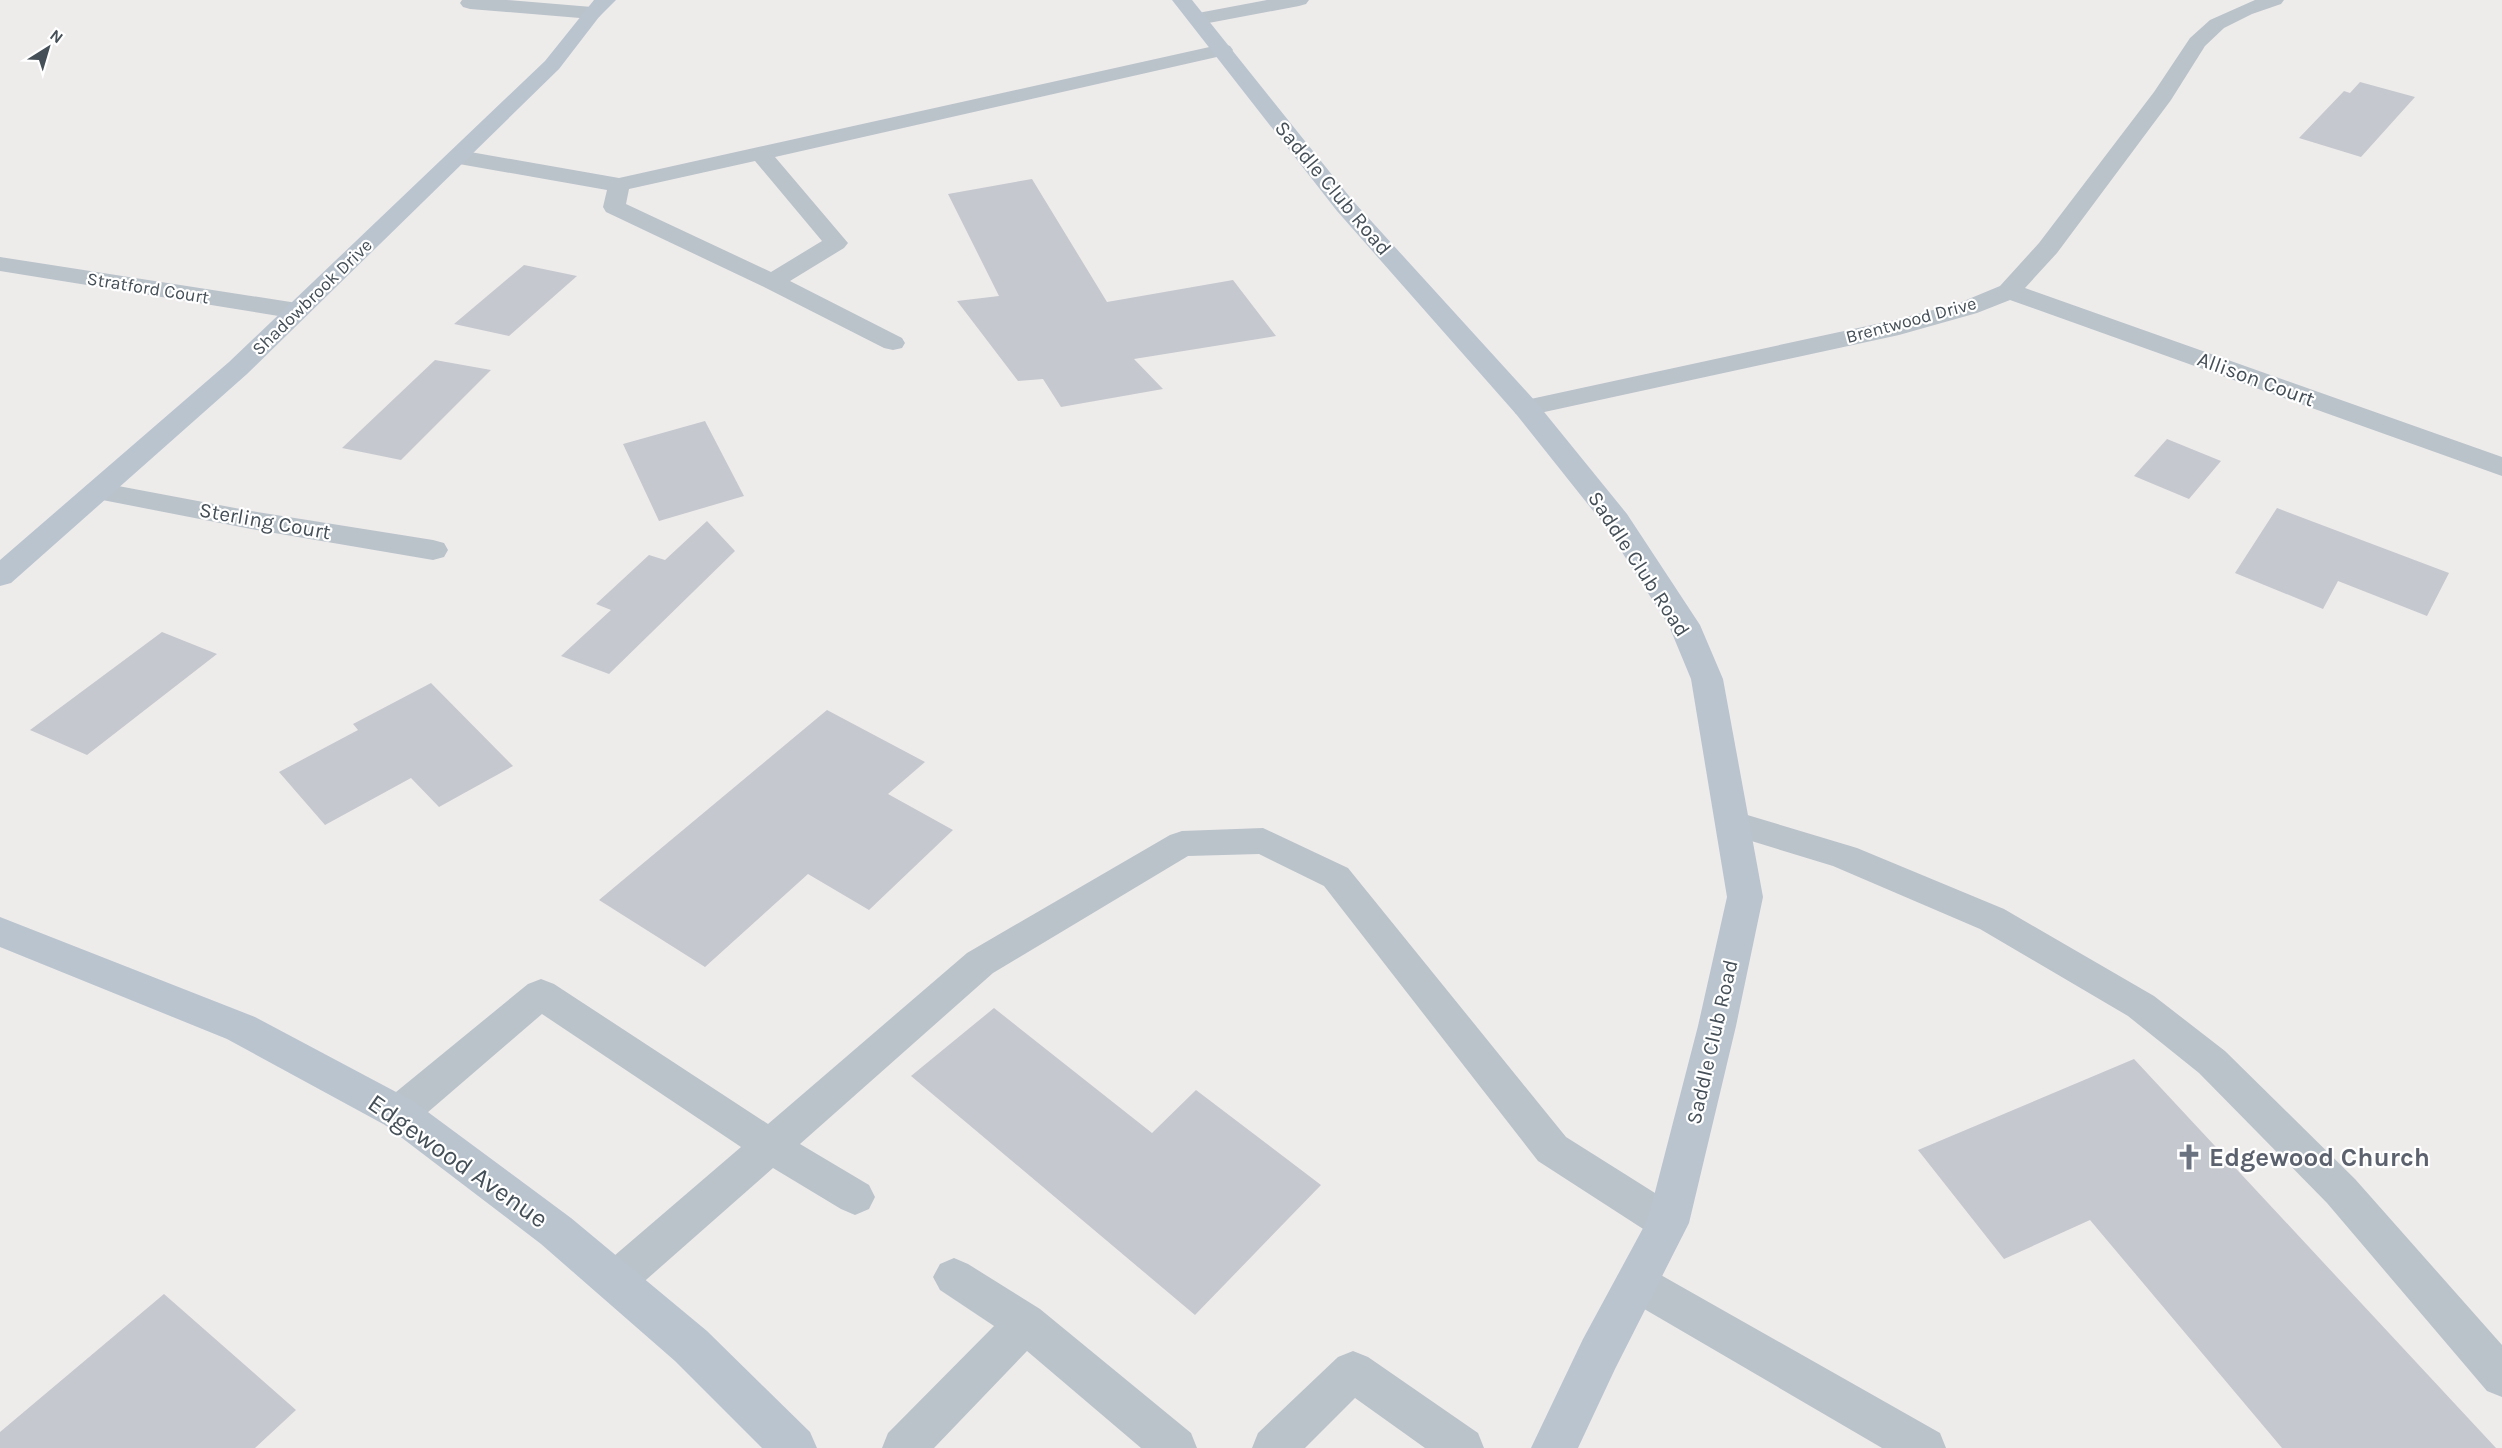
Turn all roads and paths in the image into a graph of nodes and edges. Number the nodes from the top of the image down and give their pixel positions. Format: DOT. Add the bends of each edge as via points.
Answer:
graph roads {
  1 [pos="1299,0"];
  2 [pos="2274,0"];
  3 [pos="470,3"];
  4 [pos="599,6"];
  5 [pos="1190,9"];
  6 [pos="1223,50"];
  7 [pos="760,154"];
  8 [pos="459,157"];
  9 [pos="619,185"];
  10 [pos="0,264"];
  11 [pos="772,282"];
  12 [pos="2009,291"];
  13 [pos="297,311"];
  14 [pos="893,344"];
  15 [pos="1526,408"];
  16 [pos="2502,468"];
  17 [pos="97,491"];
  18 [pos="433,550"];
  19 [pos="0,576"];
  20 [pos="1734,823"];
  21 [pos="0,931"];
  22 [pos="399,1113"];
  23 [pos="770,1146"];
  24 [pos="855,1197"];
  25 [pos="1668,1223"];
  26 [pos="954,1277"];
  27 [pos="615,1281"];
  28 [pos="1637,1283"];
  29 [pos="1025,1323"];
  30 [pos="2502,1377"];
  31 [pos="794,1448"];
  32 [pos="903,1448"];
  33 [pos="1175,1448"];
  34 [pos="1274,1448"];
  35 [pos="1462,1448"];
  36 [pos="1554,1448"];
  37 [pos="1924,1448"];
  1 -- 5 [label="street"];
  2 -- 12 [label="street, Brentwood Drive" via="2217,24 2197,42 2163,95 2048,248"];
  3 -- 4 [label="street"];
  4 -- 8 [label="street, Shadowbrook Drive" via="552,65"];
  5 -- 6 [label="street, Saddle Club Road"];
  6 -- 7 [label="lane"];
  6 -- 15 [label="street, Saddle Club Road" via="1345,206"];
  7 -- 9 [label="lane"];
  7 -- 11 [label="lane" via="836,243"];
  8 -- 9 [label="lane"];
  8 -- 13 [label="street, Shadowbrook Drive"];
  9 -- 11 [label="lane" via="614,207"];
  10 -- 13 [label="street, Stratford Court"];
  11 -- 14 [label="lane"];
  12 -- 15 [label="street, Brentwood Drive" via="1968,308 1899,327"];
  12 -- 16 [label="street, Allison Court"];
  13 -- 17 [label="street, Shadowbrook Drive"];
  15 -- 20 [label="street, Saddle Club Road" via="1617,521 1684,625 1707,679"];
  17 -- 18 [label="street, Sterling Court"];
  17 -- 19 [label="street, Shadowbrook Drive"];
  20 -- 25 [label="street, Saddle Club Road" via="1745,897 1718,1026"];
  20 -- 30 [label="lane" via="1845,857 1992,919 2141,1006 2212,1062 2341,1191"];
  21 -- 22 [label="street, Edgewood Avenue" via="241,1028"];
  22 -- 23 [label="lane" via="541,994"];
  22 -- 27 [label="street, Edgewood Avenue" via="556,1231"];
  23 -- 24 [label="lane"];
  23 -- 25 [label="lane" via="981,963 1182,844 1263,842 1336,877 1552,1149"];
  23 -- 27 [label="lane"];
  25 -- 28 [label="street, Saddle Club Road"];
  26 -- 29 [label="lane"];
  27 -- 31 [label="street, Edgewood Avenue" via="691,1346"];
  28 -- 36 [label="street, Saddle Club Road"];
  28 -- 37 [label="lane"];
  29 -- 32 [label="lane"];
  29 -- 33 [label="lane"];
  34 -- 35 [label="lane" via="1353,1371"];
}
